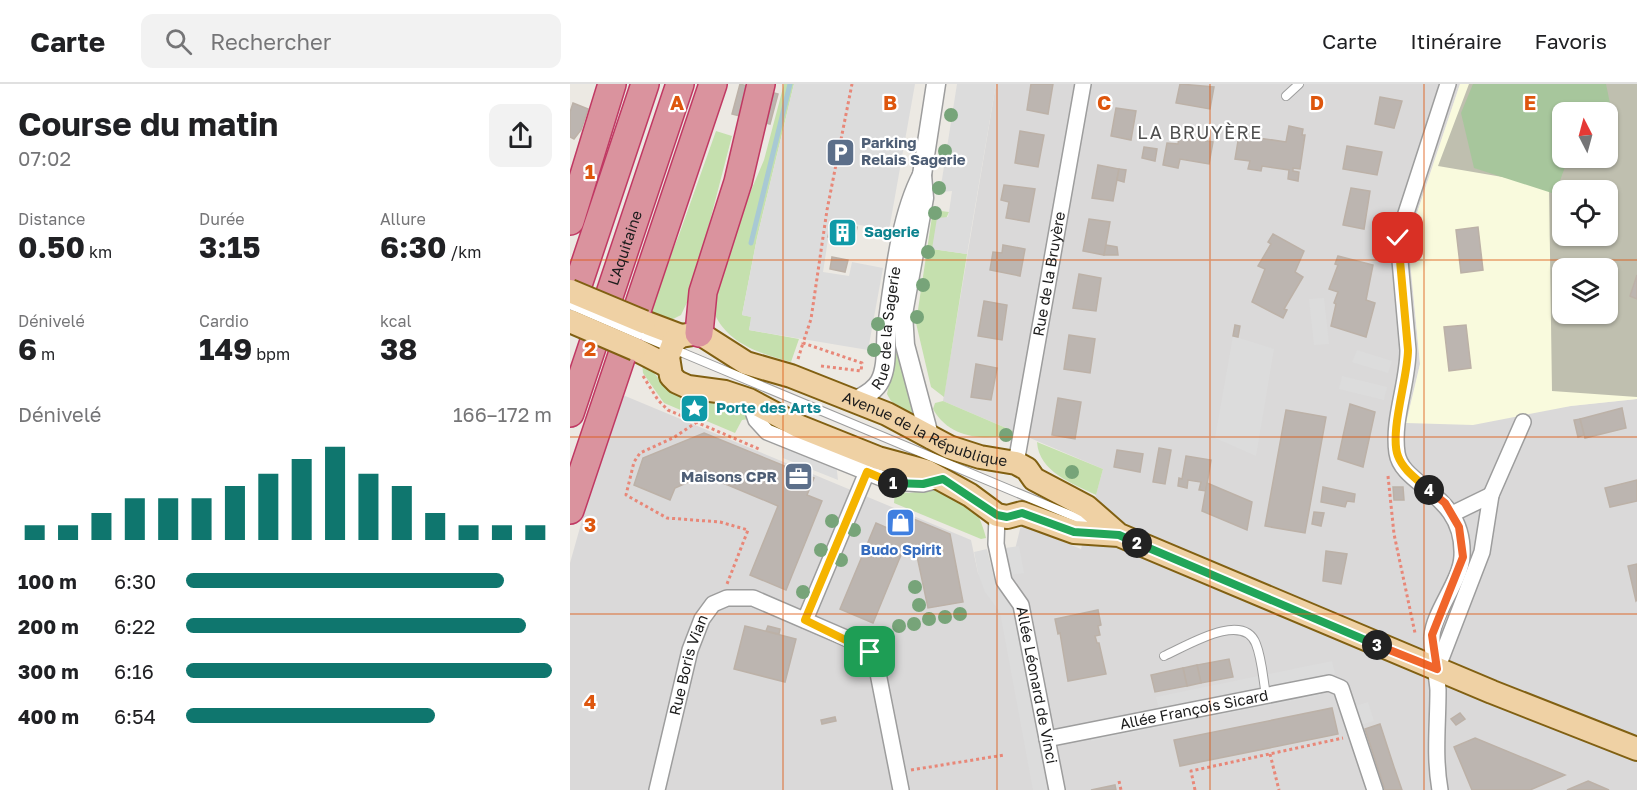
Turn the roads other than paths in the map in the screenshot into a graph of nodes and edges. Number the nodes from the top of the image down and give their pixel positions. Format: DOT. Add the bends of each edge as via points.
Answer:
graph roads {
  1 [pos="612,84"];
  2 [pos="645,84"];
  3 [pos="680,84"];
  4 [pos="713,84"];
  5 [pos="761,84"];
  6 [pos="936,84"];
  7 [pos="1083,84"];
  8 [pos="1299,84"];
  9 [pos="1448,84"];
  10 [pos="1286,96"];
  11 [pos="922,175"];
  12 [pos="570,221"];
  13 [pos="570,291"];
  14 [pos="570,307"];
  15 [pos="570,321"];
  16 [pos="640,336"];
  17 [pos="680,346"];
  18 [pos="749,400"];
  19 [pos="855,401"];
  20 [pos="570,413"];
  21 [pos="1523,422"];
  22 [pos="930,439"];
  23 [pos="1016,463"];
  24 [pos="867,472"];
  25 [pos="943,479"];
  26 [pos="1491,495"];
  27 [pos="1029,497"];
  28 [pos="570,510"];
  29 [pos="1452,514"];
  30 [pos="997,515"];
  31 [pos="1119,535"];
  32 [pos="805,620"];
  33 [pos="1164,656"];
  34 [pos="1437,669"];
  35 [pos="1266,695"];
  36 [pos="1047,739"];
  37 [pos="1637,749"];
  38 [pos="657,790"];
  39 [pos="901,790"];
  40 [pos="1058,790"];
  41 [pos="1374,790"];
  42 [pos="1440,790"];
  1 -- 12 [label="highway"];
  2 -- 14 [label="highway"];
  3 -- 20 [label="highway, L'Aquitaine"];
  4 -- 28 [label="highway"];
  5 -- 17 [label="highway" via="738,182 703,292"];
  6 -- 11 [label="street, Rue de la Sagerie"];
  7 -- 23 [label="street, Rue de la Bruyère"];
  8 -- 10 [label="lane"];
  9 -- 29 [label="street" via="1398,238 1408,366 1398,420 1397,455"];
  11 -- 19 [label="street, Rue de la Sagerie" via="911,196 882,375 868,394"];
  11 -- 22 [label="street, Rue de la Sagerie" via="924,198 903,331"];
  13 -- 16 [label="main road, Avenue de la République, bridge"];
  14 -- 16 [label="lane, bridge"];
  15 -- 16 [label="main road, Avenue de la République, bridge"];
  16 -- 17 [label="main road, Avenue de la République"];
  16 -- 17 [label="main road, Avenue de la République"];
  17 -- 18 [label="main road, Avenue de la République" via="677,382"];
  17 -- 19 [label="main road, Avenue de la République" via="791,376"];
  17 -- 27 [label="lane"];
  18 -- 24 [label="street" via="756,420 767,432"];
  18 -- 25 [label="main road, Avenue de la République" via="878,459"];
  19 -- 22 [label="main road, Avenue de la République"];
  21 -- 26 [label="street"];
  22 -- 23 [label="main road, Avenue de la République" via="980,457"];
  23 -- 27 [label="main road, Avenue de la République" via="1027,469"];
  24 -- 25 [label="street" via="909,485"];
  24 -- 32 [label="street"];
  25 -- 30 [label="main road, Avenue de la République"];
  26 -- 29 [label="street"];
  26 -- 34 [label="street" via="1482,552"];
  27 -- 30 [label="main road, Avenue de la République" via="1007,517"];
  27 -- 31 [label="main road, Avenue de la République" via="1087,507"];
  27 -- 31 [label="main road, Avenue de la République" via="1074,532"];
  29 -- 34 [label="street" via="1459,527 1463,557 1432,635"];
  30 -- 36 [label="street, Allée Léonard de Vinci" via="996,544 1004,581 1021,605"];
  31 -- 34 [label="main road, Avenue de la République"];
  32 -- 38 [label="street, Rue Boris Vian" via="753,598 727,598 708,609 694,639"];
  32 -- 39 [label="street" via="864,647 874,657"];
  33 -- 35 [label="lane" via="1237,628 1256,643"];
  34 -- 37 [label="main road, Avenue de la République"];
  34 -- 42 [label="street" via="1435,752"];
  35 -- 36 [label="street, Allée François Sicard"];
  35 -- 41 [label="street, Allée François Sicard" via="1329,682 1341,688"];
  36 -- 40 [label="street, Allée Léonard de Vinci"];
}
